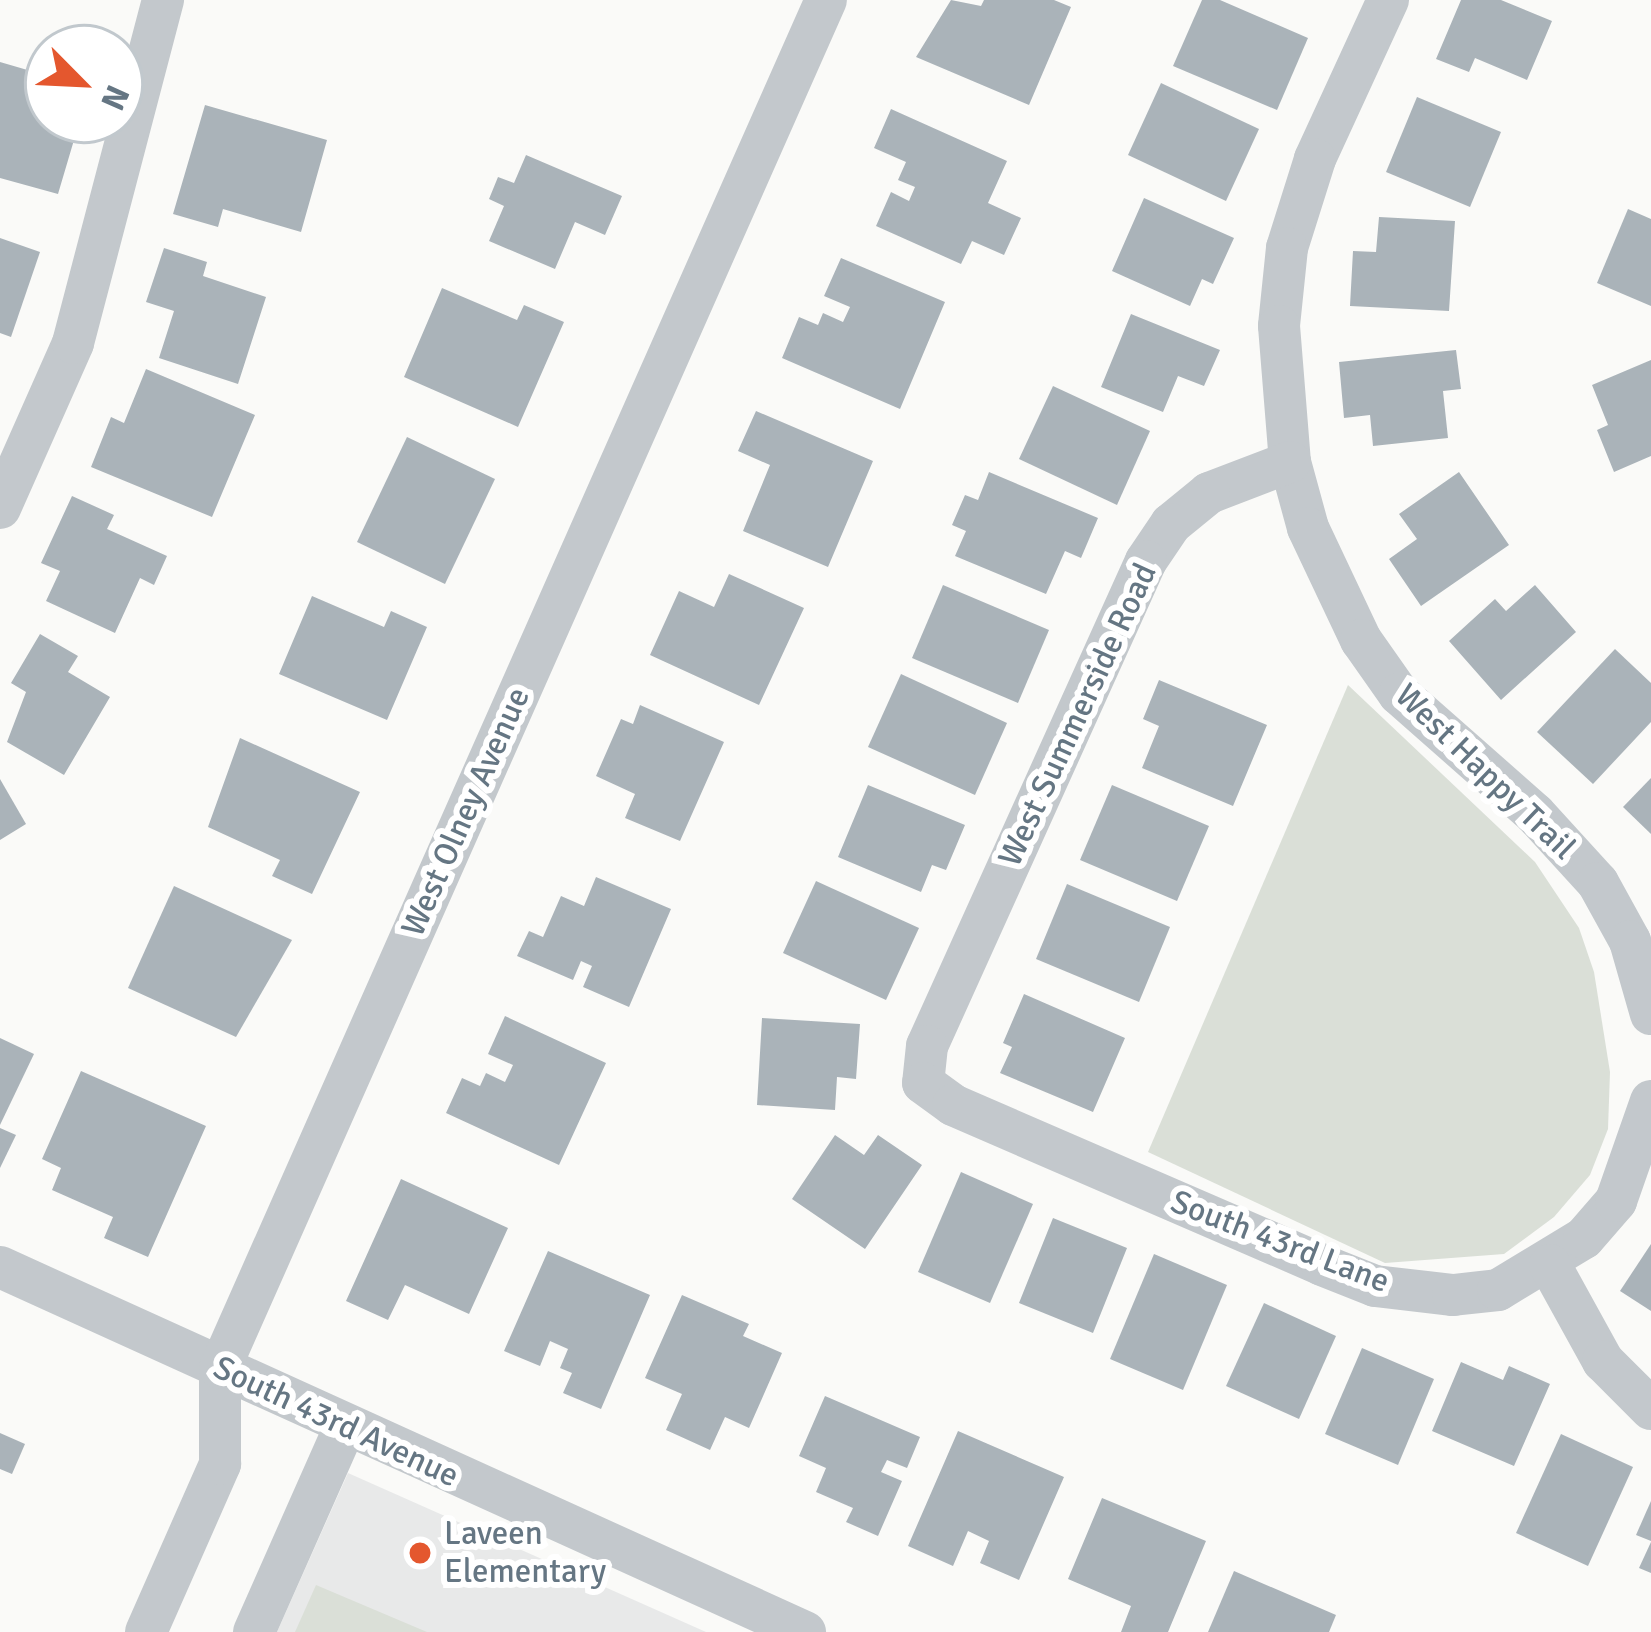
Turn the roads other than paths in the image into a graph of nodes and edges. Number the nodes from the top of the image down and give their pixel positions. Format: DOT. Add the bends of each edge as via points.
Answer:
graph roads {
  1 [pos="163,0"];
  2 [pos="826,0"];
  3 [pos="1388,0"];
  4 [pos="1290,463"];
  5 [pos="0,508"];
  6 [pos="1651,1014"];
  7 [pos="923,1083"];
  8 [pos="1651,1101"];
  9 [pos="1550,1265"];
  10 [pos="0,1267"];
  11 [pos="220,1368"];
  12 [pos="1651,1409"];
  13 [pos="344,1429"];
  14 [pos="146,1632"];
  15 [pos="254,1632"];
  16 [pos="806,1632"];
  1 -- 5 [label="street" via="73,343"];
  2 -- 11 [label="street, West Olney Avenue"];
  3 -- 4 [label="street" via="1315,159 1287,248 1279,326"];
  4 -- 6 [label="street, West Happy Trail" via="1308,528 1361,640 1399,694 1535,814 1598,883 1630,941"];
  4 -- 7 [label="street, West Summerside Road" via="1209,493 1171,524 1146,561 927,1046"];
  7 -- 9 [label="street, South 43rd Lane" via="953,1105 1375,1286 1453,1295 1498,1290"];
  8 -- 9 [label="street" via="1616,1201"];
  9 -- 12 [label="street" via="1603,1360"];
  10 -- 11 [label="street, South 43rd Avenue"];
  11 -- 13 [label="street, South 43rd Avenue"];
  11 -- 14 [label="street, West Olney Avenue" via="220,1464"];
  13 -- 15 [label="street"];
  13 -- 16 [label="street, South 43rd Avenue"];
}
